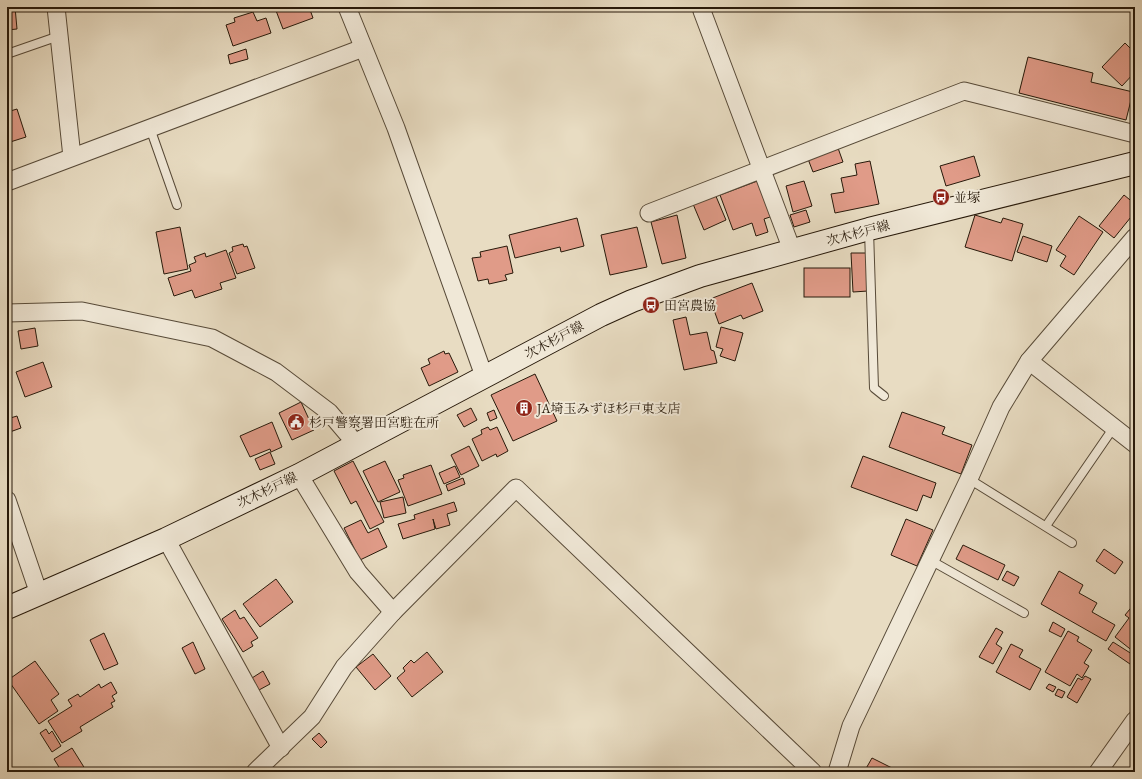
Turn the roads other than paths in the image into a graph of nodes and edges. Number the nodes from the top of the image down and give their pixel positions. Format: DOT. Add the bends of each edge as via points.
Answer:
graph roads {
  1 [pos="56,7"];
  2 [pos="347,7"];
  3 [pos="702,11"];
  4 [pos="59,36"];
  5 [pos="363,48"];
  6 [pos="7,54"];
  7 [pos="150,128"];
  8 [pos="1135,134"];
  9 [pos="72,157"];
  10 [pos="1135,163"];
  11 [pos="763,169"];
  12 [pos="7,182"];
  13 [pos="177,205"];
  14 [pos="649,213"];
  15 [pos="869,229"];
  16 [pos="1135,237"];
  17 [pos="792,250"];
  18 [pos="7,313"];
  19 [pos="1029,361"];
  20 [pos="484,376"];
  21 [pos="884,396"];
  22 [pos="1114,427"];
  23 [pos="1135,444"];
  24 [pos="357,445"];
  25 [pos="299,475"];
  26 [pos="969,479"];
  27 [pos="7,500"];
  28 [pos="1046,526"];
  29 [pos="166,539"];
  30 [pos="1072,542"];
  31 [pos="930,560"];
  32 [pos="39,594"];
  33 [pos="7,608"];
  34 [pos="393,612"];
  35 [pos="1024,613"];
  36 [pos="1135,720"];
  37 [pos="281,748"];
  38 [pos="255,772"];
  39 [pos="813,772"];
  40 [pos="837,772"];
  41 [pos="1098,772"];
  1 -- 4 [label="street"];
  2 -- 5 [label="street"];
  3 -- 11 [label="street"];
  4 -- 6 [label="lane"];
  4 -- 9 [label="street"];
  5 -- 7 [label="street"];
  5 -- 20 [label="street" via="396,128"];
  7 -- 9 [label="street"];
  7 -- 13 [label="lane"];
  8 -- 11 [label="street" via="964,91"];
  9 -- 12 [label="street"];
  10 -- 15 [label="main road, 次木杉戸線"];
  11 -- 14 [label="street"];
  11 -- 17 [label="street"];
  15 -- 17 [label="main road, 次木杉戸線"];
  15 -- 21 [label="lane" via="874,388"];
  16 -- 19 [label="street"];
  17 -- 20 [label="main road, 次木杉戸線" via="700,276 632,301"];
  18 -- 24 [label="street" via="82,311 212,338 276,372 329,412"];
  19 -- 22 [label="street"];
  19 -- 26 [label="street" via="1001,407"];
  20 -- 24 [label="main road, 次木杉戸線"];
  22 -- 23 [label="street"];
  22 -- 28 [label="lane"];
  24 -- 25 [label="main road, 次木杉戸線"];
  25 -- 29 [label="main road, 次木杉戸線"];
  25 -- 34 [label="street" via="358,572"];
  26 -- 28 [label="lane"];
  26 -- 31 [label="street"];
  27 -- 32 [label="street"];
  28 -- 30 [label="lane"];
  29 -- 32 [label="main road, 次木杉戸線"];
  29 -- 37 [label="street"];
  31 -- 35 [label="lane"];
  31 -- 40 [label="street" via="851,726"];
  32 -- 33 [label="main road, 次木杉戸線"];
  34 -- 37 [label="street" via="344,667 312,717"];
  34 -- 39 [label="street" via="516,488"];
  36 -- 41 [label="street"];
  37 -- 38 [label="street"];
}
